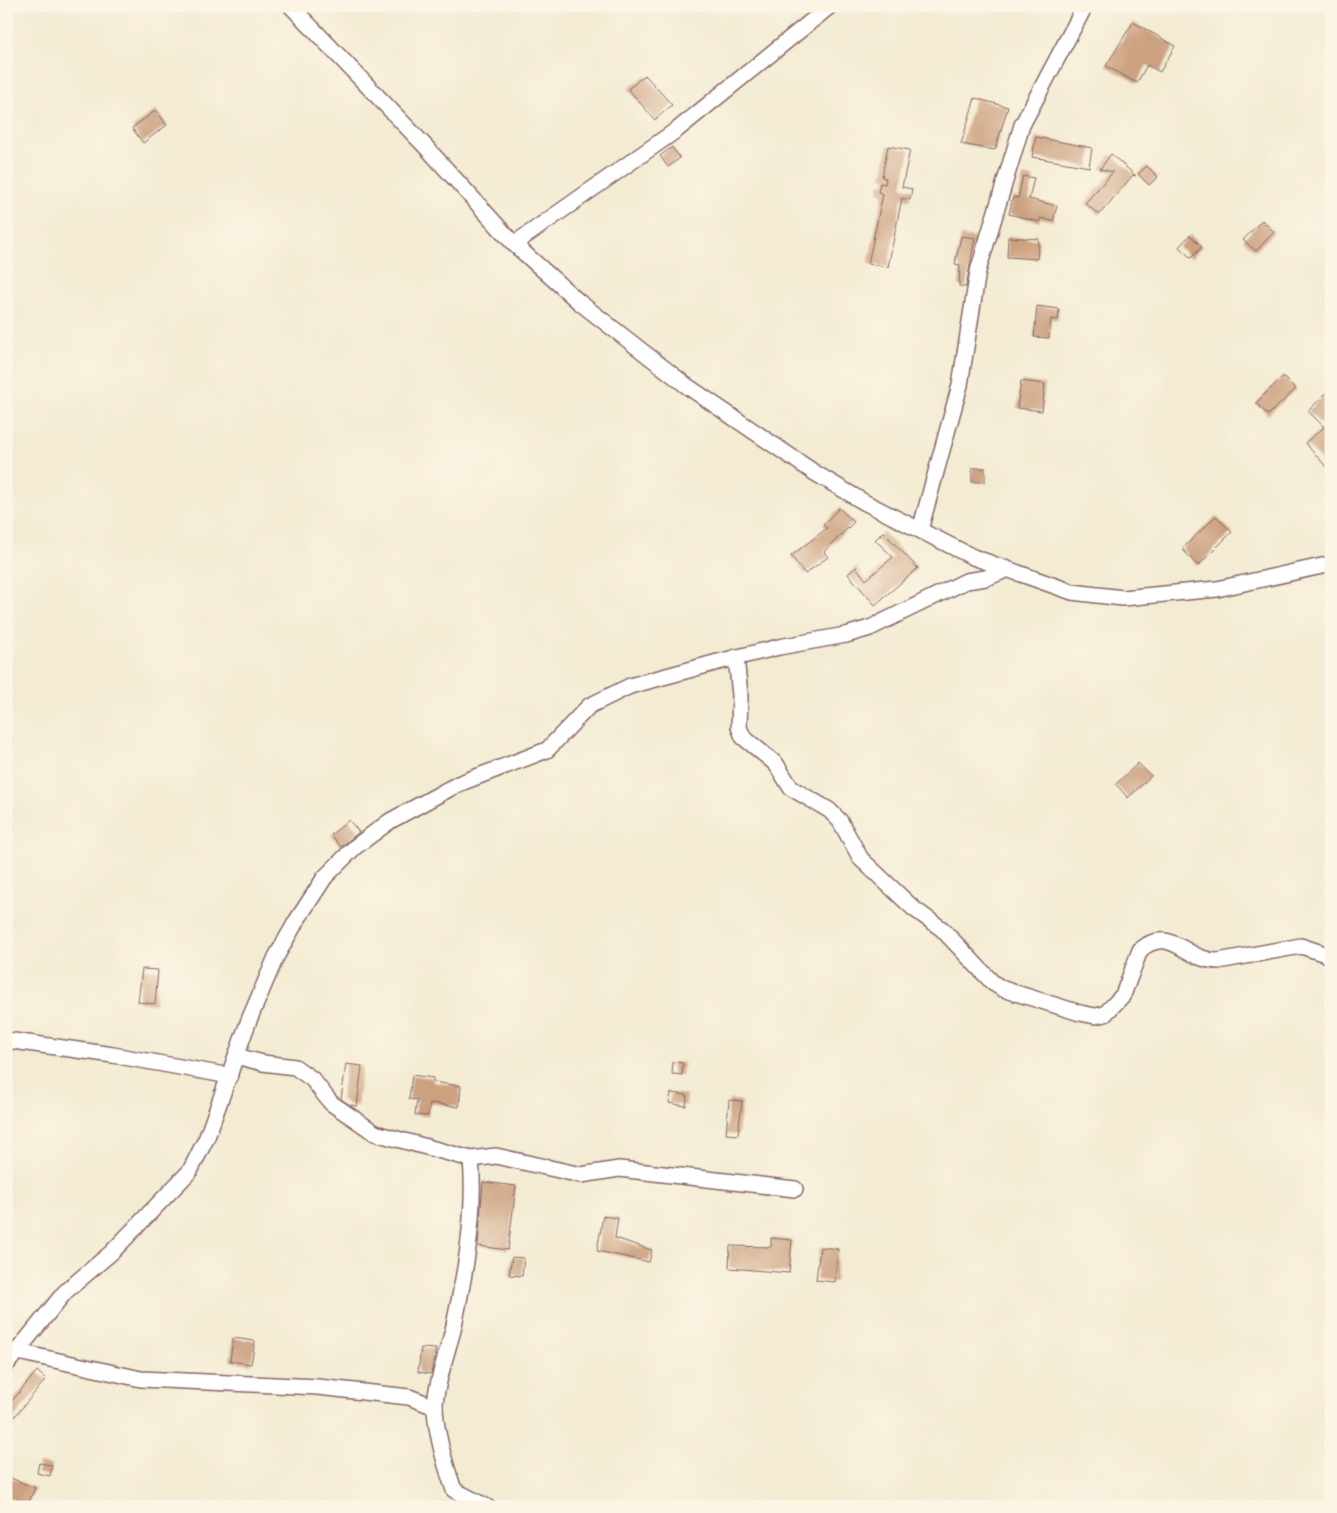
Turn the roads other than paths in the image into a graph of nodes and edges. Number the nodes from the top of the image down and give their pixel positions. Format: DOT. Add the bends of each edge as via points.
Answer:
graph roads {
  1 [pos="291,6"];
  2 [pos="830,6"];
  3 [pos="1086,6"];
  4 [pos="514,244"];
  5 [pos="920,530"];
  6 [pos="974,557"];
  7 [pos="1331,564"];
  8 [pos="1006,570"];
  9 [pos="966,581"];
  10 [pos="736,658"];
  11 [pos="1331,956"];
  12 [pos="6,1040"];
  13 [pos="236,1056"];
  14 [pos="230,1076"];
  15 [pos="471,1159"];
  16 [pos="795,1189"];
  17 [pos="18,1352"];
  18 [pos="6,1365"];
  19 [pos="435,1407"];
  20 [pos="487,1507"];
  1 -- 4 [label="street"];
  2 -- 4 [label="street" via="678,129"];
  3 -- 5 [label="street" via="1022,125 978,271 960,385"];
  4 -- 5 [label="street" via="579,302 687,386 815,473"];
  5 -- 6 [label="street"];
  6 -- 8 [label="street"];
  6 -- 9 [label="street"];
  7 -- 8 [label="street" via="1217,589 1123,598 1072,592"];
  8 -- 9 [label="street"];
  9 -- 10 [label="street" via="870,628"];
  10 -- 11 [label="street" via="739,727 743,737 776,764 791,788 829,810 840,821 862,860 913,908 942,928 993,983 1004,989 1096,1016 1105,1014 1123,995 1140,950 1157,941 1166,940 1207,961 1301,946"];
  10 -- 13 [label="street" via="630,686 606,696 589,706 547,750 458,784 390,821 355,847 325,877 276,956"];
  12 -- 14 [label="street"];
  13 -- 14 [label="street"];
  13 -- 15 [label="street" via="295,1067 312,1079 332,1103 375,1133"];
  14 -- 17 [label="street" via="208,1138 190,1172 112,1252 65,1292"];
  15 -- 16 [label="street" via="496,1156 581,1175 619,1170"];
  15 -- 19 [label="street" via="474,1195 468,1243 454,1327"];
  17 -- 18 [label="street"];
  17 -- 19 [label="street" via="141,1379 318,1386 409,1397"];
  19 -- 20 [label="street" via="444,1462 454,1490"];
}
